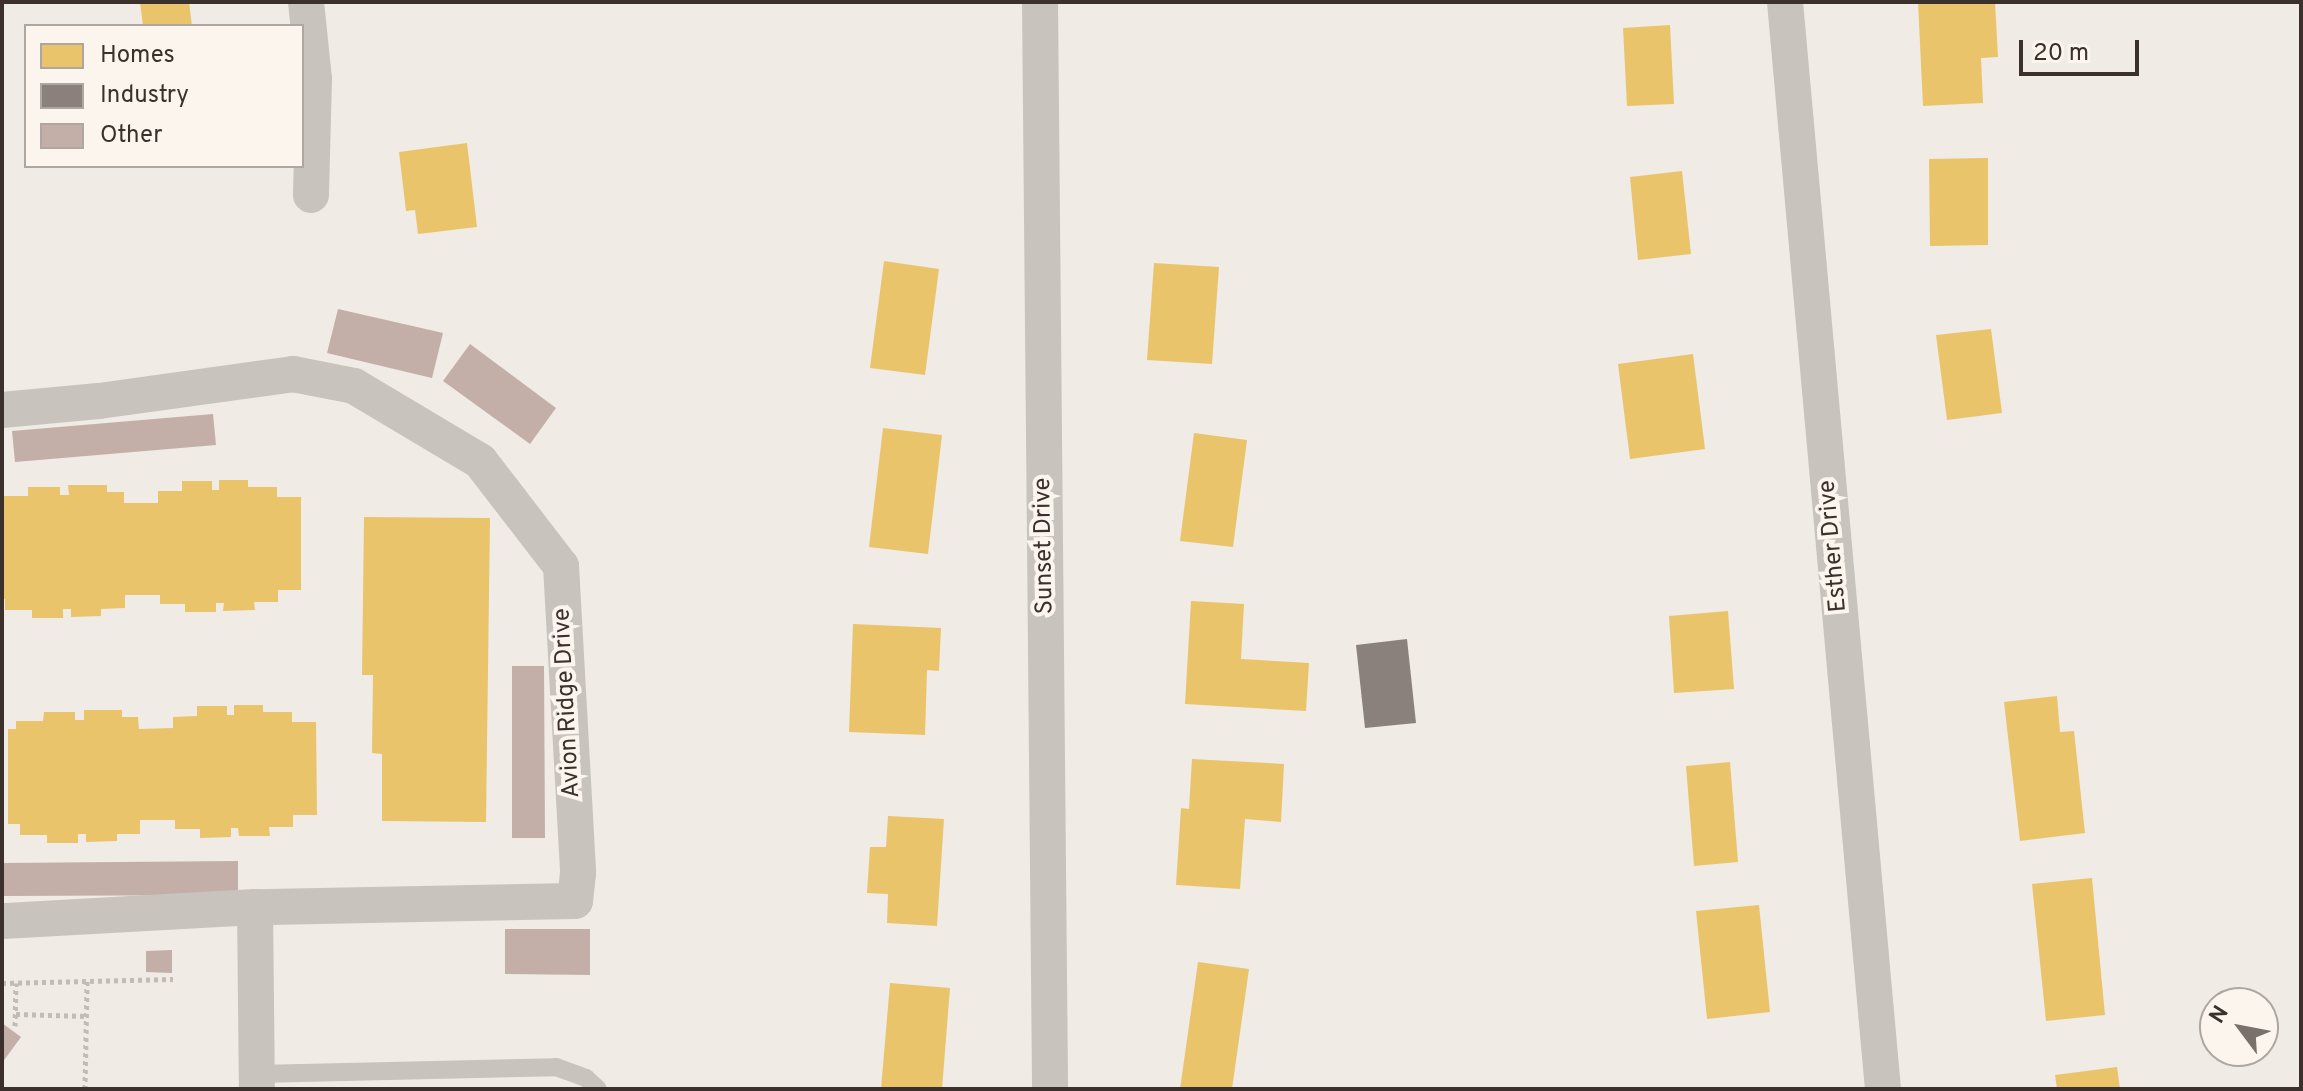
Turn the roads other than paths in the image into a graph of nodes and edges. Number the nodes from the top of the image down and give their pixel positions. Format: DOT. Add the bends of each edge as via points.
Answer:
graph roads {
  1 [pos="306,2"];
  2 [pos="1040,2"];
  3 [pos="1785,2"];
  4 [pos="311,195"];
  5 [pos="2,410"];
  6 [pos="255,907"];
  7 [pos="2,921"];
  8 [pos="348,1080"];
  9 [pos="257,1081"];
  10 [pos="598,1089"];
  11 [pos="1050,1089"];
  12 [pos="1883,1089"];
  1 -- 4 [label="street" via="314,79"];
  2 -- 11 [label="street, Sunset Drive"];
  3 -- 12 [label="street, Esther Drive"];
  5 -- 6 [label="street, Avion Ridge Drive" via="293,374 354,386 480,461 561,566 578,873 575,901"];
  6 -- 7 [label="street, Avion Ridge Drive"];
  6 -- 9 [label="street"];
  8 -- 9 [label="lane"];
  8 -- 10 [label="lane" via="556,1067 586,1078"];
}
